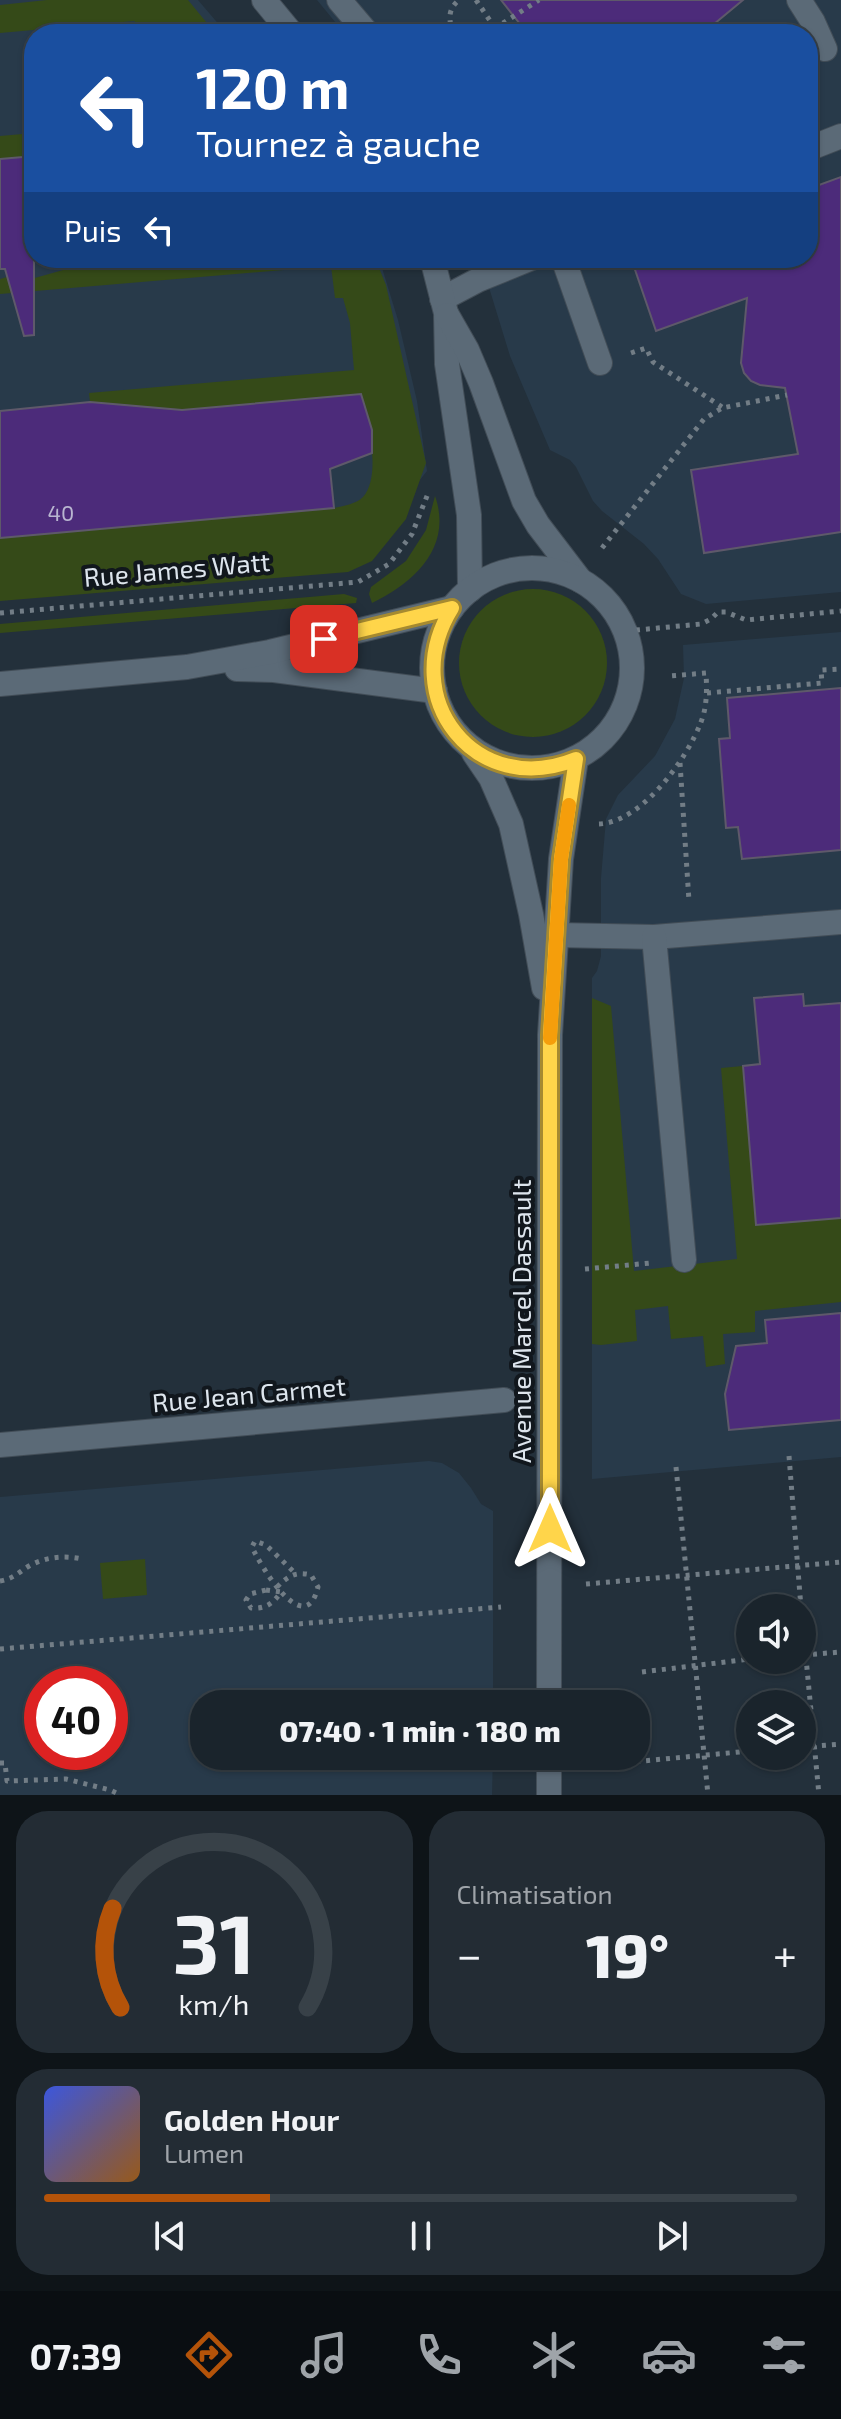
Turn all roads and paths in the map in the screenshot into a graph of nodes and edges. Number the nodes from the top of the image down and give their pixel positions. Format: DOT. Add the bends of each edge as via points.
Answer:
graph roads {
  1 [pos="264,0"];
  2 [pos="339,0"];
  3 [pos="459,0"];
  4 [pos="476,0"];
  5 [pos="539,0"];
  6 [pos="799,0"];
  7 [pos="284,24"];
  8 [pos="359,24"];
  9 [pos="451,24"];
  10 [pos="492,24"];
  11 [pos="501,24"];
  12 [pos="814,24"];
  13 [pos="841,136"];
  14 [pos="818,145"];
  15 [pos="434,268"];
  16 [pos="507,268"];
  17 [pos="567,268"];
  18 [pos="444,306"];
  19 [pos="600,363"];
  20 [pos="787,395"];
  21 [pos="722,408"];
  22 [pos="431,488"];
  23 [pos="602,548"];
  24 [pos="580,580"];
  25 [pos="470,590"];
  26 [pos="452,608"];
  27 [pos="841,611"];
  28 [pos="0,613"];
  29 [pos="626,631"];
  30 [pos="187,667"];
  31 [pos="841,669"];
  32 [pos="669,676"];
  33 [pos="0,684"];
  34 [pos="435,691"];
  35 [pos="707,693"];
  36 [pos="470,748"];
  37 [pos="576,759"];
  38 [pos="680,761"];
  39 [pos="590,824"];
  40 [pos="841,922"];
  41 [pos="691,934"];
  42 [pos="557,935"];
  43 [pos="654,937"];
  44 [pos="550,1035"];
  45 [pos="684,1260"];
  46 [pos="585,1269"];
  47 [pos="504,1400"];
  48 [pos="0,1445"];
  49 [pos="789,1456"];
  50 [pos="676,1467"];
  51 [pos="82,1559"];
  52 [pos="841,1562"];
  53 [pos="798,1565"];
  54 [pos="296,1574"];
  55 [pos="687,1575"];
  56 [pos="0,1581"];
  57 [pos="586,1584"];
  58 [pos="279,1590"];
  59 [pos="800,1594"];
  60 [pos="501,1607"];
  61 [pos="0,1649"];
  62 [pos="841,1652"];
  63 [pos="816,1654"];
  64 [pos="736,1661"];
  65 [pos="696,1665"];
  66 [pos="642,1672"];
  67 [pos="549,1690"];
  68 [pos="841,1744"];
  69 [pos="816,1746"];
  70 [pos="736,1752"];
  71 [pos="704,1755"];
  72 [pos="816,1758"];
  73 [pos="650,1760"];
  74 [pos="0,1763"];
  75 [pos="549,1770"];
  76 [pos="121,1795"];
  77 [pos="549,1795"];
  78 [pos="708,1795"];
  79 [pos="819,1795"];
  1 -- 7 [label="street"];
  2 -- 8 [label="street"];
  3 -- 9 [label="path" via="450,9"];
  4 -- 10 [label="path"];
  5 -- 11 [label="path"];
  6 -- 12 [label="street"];
  13 -- 14 [label="street"];
  15 -- 18 [label="street"];
  16 -- 18 [label="street" via="478,280"];
  17 -- 19 [label="street"];
  18 -- 24 [label="street" via="481,383 524,501"];
  18 -- 25 [label="street" via="469,515"];
  19 -- 21 [label="path" via="646,348 653,362"];
  20 -- 21 [label="path"];
  21 -- 23 [label="path" via="704,419"];
  22 -- 28 [label="path, Rue James Watt" via="412,534 389,564 358,582"];
  24 -- 25 [label="street" via="567,573 523,568 495,575"];
  24 -- 29 [label="street" via="607,601"];
  25 -- 26 [label="street"];
  26 -- 30 [label="street"];
  26 -- 34 [label="street" via="434,647"];
  27 -- 29 [label="path" via="746,620 718,612 701,624"];
  29 -- 37 [label="street" via="633,672 623,713 603,740"];
  30 -- 33 [label="street"];
  30 -- 34 [label="street" via="274,670"];
  31 -- 35 [label="path" via="821,670 822,683"];
  32 -- 35 [label="path" via="706,673"];
  34 -- 36 [label="street" via="447,723"];
  35 -- 38 [label="path" via="701,722"];
  36 -- 37 [label="street" via="495,762 522,768"];
  36 -- 44 [label="street, Avenue Marcel Dassault" via="491,778 511,824"];
  37 -- 42 [label="street, Avenue Marcel Dassault" via="561,859"];
  38 -- 39 [label="path" via="657,790 622,818"];
  38 -- 41 [label="path"];
  40 -- 41 [label="street"];
  41 -- 43 [label="street"];
  42 -- 43 [label="street"];
  42 -- 44 [label="street, Avenue Marcel Dassault"];
  43 -- 45 [label="street"];
  44 -- 67 [label="street, Avenue Marcel Dassault"];
  45 -- 46 [label="path"];
  47 -- 48 [label="street, Rue Jean Carmet"];
  49 -- 53 [label="path"];
  50 -- 55 [label="path"];
  51 -- 56 [label="path" via="44,1560"];
  52 -- 53 [label="path"];
  53 -- 55 [label="path"];
  53 -- 59 [label="path"];
  54 -- 58 [label="path" via="286,1577"];
  54 -- 58 [label="path" via="311,1575 318,1587 314,1599 297,1605"];
  54 -- 58 [label="path" via="255,1541 258,1561"];
  55 -- 57 [label="path"];
  55 -- 65 [label="path"];
  58 -- 58 [label="path" via="276,1600 264,1608 248,1605 253,1592"];
  60 -- 61 [label="path"];
  62 -- 63 [label="path"];
  64 -- 65 [label="path"];
  65 -- 66 [label="path"];
  65 -- 71 [label="path"];
  68 -- 69 [label="path"];
  70 -- 71 [label="path"];
  71 -- 73 [label="path"];
  71 -- 78 [label="path"];
  72 -- 79 [label="path"];
  74 -- 76 [label="path" via="5,1763 7,1781 66,1779"];
  75 -- 77 [label="street"];
}
